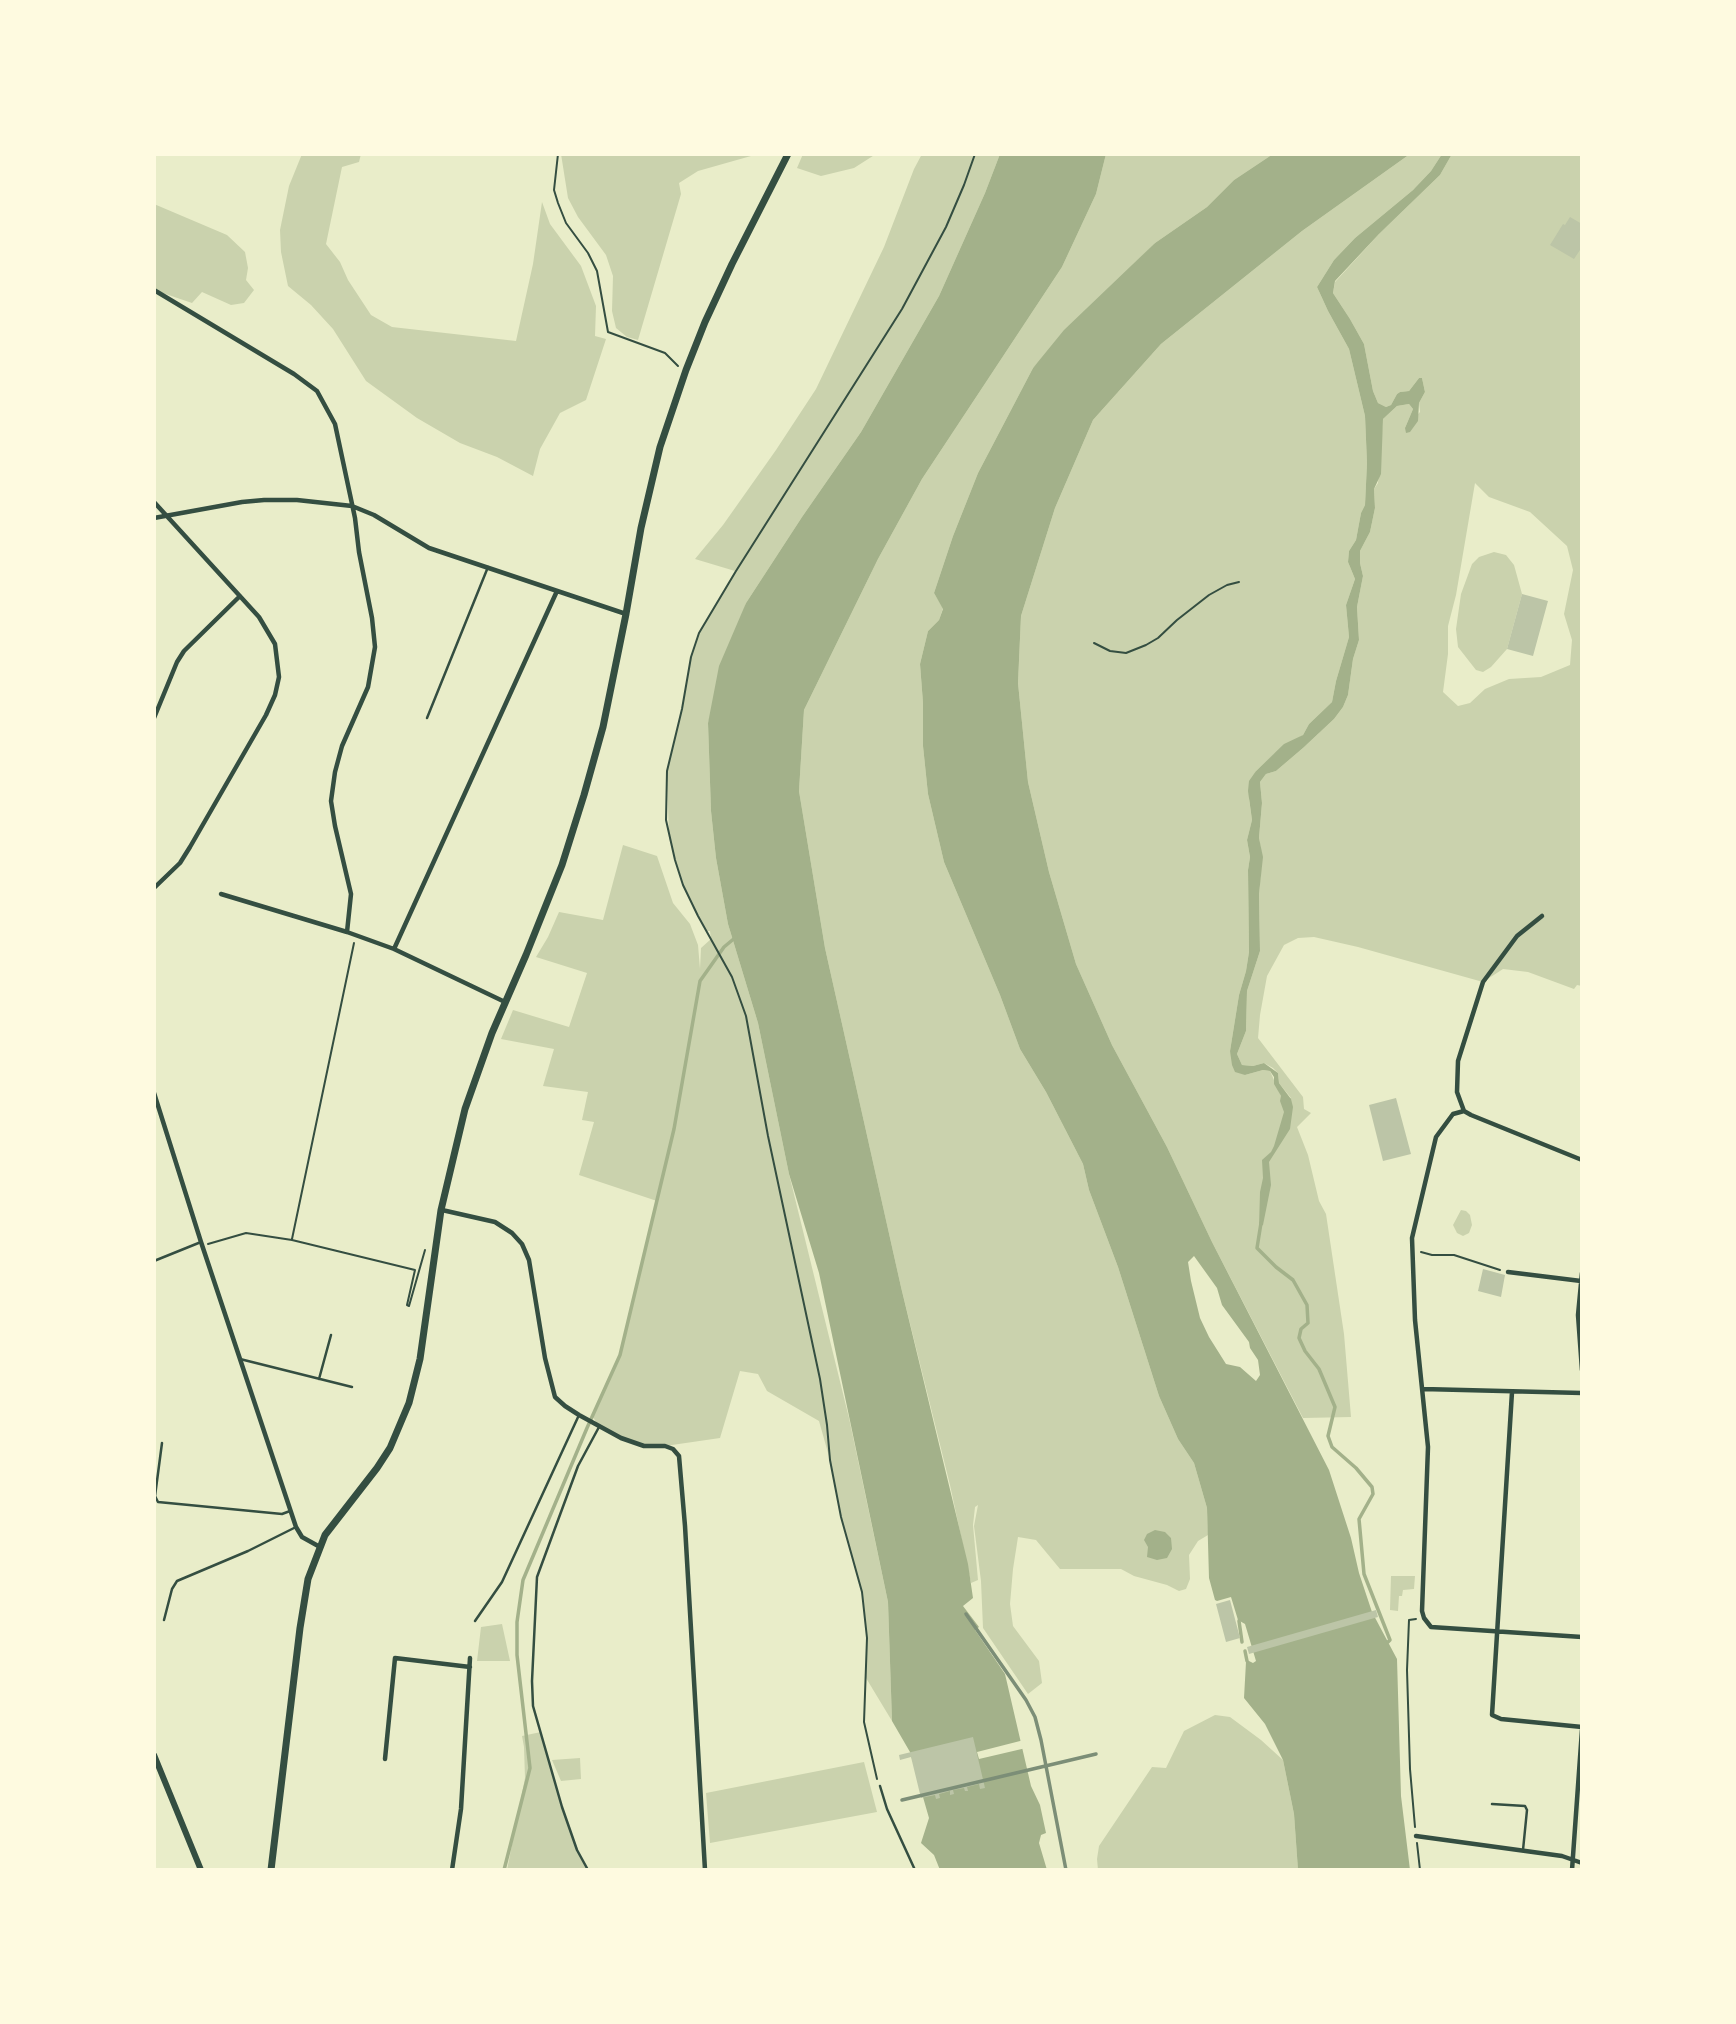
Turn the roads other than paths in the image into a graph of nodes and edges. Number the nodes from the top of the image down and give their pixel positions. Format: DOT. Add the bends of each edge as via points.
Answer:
graph roads {
  1 [pos="788,154"];
  2 [pos="154,290"];
  3 [pos="154,502"];
  4 [pos="352,506"];
  5 [pos="165,515"];
  6 [pos="154,518"];
  7 [pos="488,568"];
  8 [pos="557,591"];
  9 [pos="240,596"];
  10 [pos="626,614"];
  11 [pos="154,718"];
  12 [pos="427,718"];
  13 [pos="154,888"];
  14 [pos="221,894"];
  15 [pos="1542,916"];
  16 [pos="347,932"];
  17 [pos="394,949"];
  18 [pos="506,1003"];
  19 [pos="154,1093"];
  20 [pos="1464,1111"];
  21 [pos="1582,1160"];
  22 [pos="441,1210"];
  23 [pos="201,1242"];
  24 [pos="154,1261"];
  25 [pos="1508,1272"];
  26 [pos="1582,1273"];
  27 [pos="1581,1281"];
  28 [pos="331,1335"];
  29 [pos="240,1359"];
  30 [pos="1582,1370"];
  31 [pos="319,1379"];
  32 [pos="352,1387"];
  33 [pos="1423,1389"];
  34 [pos="1513,1392"];
  35 [pos="1582,1393"];
  36 [pos="579,1415"];
  37 [pos="598,1426"];
  38 [pos="162,1443"];
  39 [pos="290,1511"];
  40 [pos="296,1527"];
  41 [pos="320,1547"];
  42 [pos="164,1620"];
  43 [pos="475,1621"];
  44 [pos="1497,1631"];
  45 [pos="1582,1637"];
  46 [pos="470,1658"];
  47 [pos="470,1667"];
  48 [pos="1582,1729"];
  49 [pos="154,1755"];
  50 [pos="385,1759"];
  51 [pos="880,1786"];
  52 [pos="1492,1804"];
  53 [pos="1416,1836"];
  54 [pos="1522,1850"];
  55 [pos="1573,1861"];
  56 [pos="1582,1863"];
  57 [pos="201,1870"];
  58 [pos="271,1870"];
  59 [pos="452,1870"];
  60 [pos="588,1870"];
  61 [pos="705,1870"];
  62 [pos="915,1870"];
  63 [pos="1572,1870"];
  1 -- 10 [label="main road" via="732,264 686,370 653,474"];
  2 -- 4 [label="street" via="317,391 335,424"];
  3 -- 5 [label="street"];
  4 -- 5 [label="street" via="264,500"];
  4 -- 7 [label="street" via="429,548"];
  4 -- 16 [label="street" via="375,647 368,687 334,772 331,801 351,894"];
  5 -- 6 [label="street"];
  5 -- 9 [label="street"];
  7 -- 8 [label="street"];
  7 -- 12 [label="lane"];
  8 -- 10 [label="street"];
  8 -- 17 [label="street"];
  9 -- 11 [label="street" via="184,651"];
  9 -- 13 [label="street" via="275,644 279,677 275,695 180,863"];
  10 -- 18 [label="main road" via="581,806"];
  14 -- 16 [label="street"];
  15 -- 20 [label="street" via="1517,936 1483,982 1458,1061 1457,1092"];
  16 -- 17 [label="street"];
  17 -- 18 [label="street"];
  18 -- 22 [label="main road" via="465,1109"];
  19 -- 23 [label="street"];
  20 -- 21 [label="street"];
  20 -- 33 [label="street" via="1453,1114 1436,1137 1412,1238"];
  22 -- 36 [label="street" via="495,1223 522,1244 555,1397"];
  22 -- 41 [label="main road" via="418,1370 404,1416 390,1448"];
  23 -- 24 [label="lane"];
  23 -- 29 [label="street"];
  25 -- 27 [label="street"];
  26 -- 27 [label="street"];
  27 -- 30 [label="street"];
  28 -- 31 [label="lane"];
  29 -- 31 [label="lane"];
  29 -- 39 [label="street"];
  31 -- 32 [label="lane"];
  33 -- 34 [label="street"];
  33 -- 44 [label="street" via="1428,1447 1424,1618 1431,1627"];
  34 -- 35 [label="street"];
  34 -- 44 [label="street"];
  36 -- 37 [label="street"];
  36 -- 43 [label="lane" via="502,1582"];
  37 -- 60 [label="lane" via="578,1466 537,1577 532,1681 533,1706 562,1807"];
  37 -- 61 [label="street" via="635,1444 673,1449 680,1460"];
  38 -- 39 [label="lane" via="158,1502 282,1514"];
  39 -- 40 [label="street"];
  40 -- 41 [label="street"];
  40 -- 42 [label="lane" via="177,1581"];
  41 -- 58 [label="main road" via="302,1616"];
  44 -- 45 [label="street"];
  44 -- 48 [label="street" via="1492,1715 1501,1720"];
  46 -- 47 [label="street"];
  47 -- 50 [label="street" via="395,1658"];
  47 -- 59 [label="street"];
  48 -- 55 [label="street"];
  49 -- 57 [label="street"];
  51 -- 62 [label="lane"];
  52 -- 54 [label="lane" via="1525,1806"];
  53 -- 54 [label="street"];
  54 -- 55 [label="street"];
  55 -- 56 [label="street"];
  55 -- 63 [label="street"];
}
